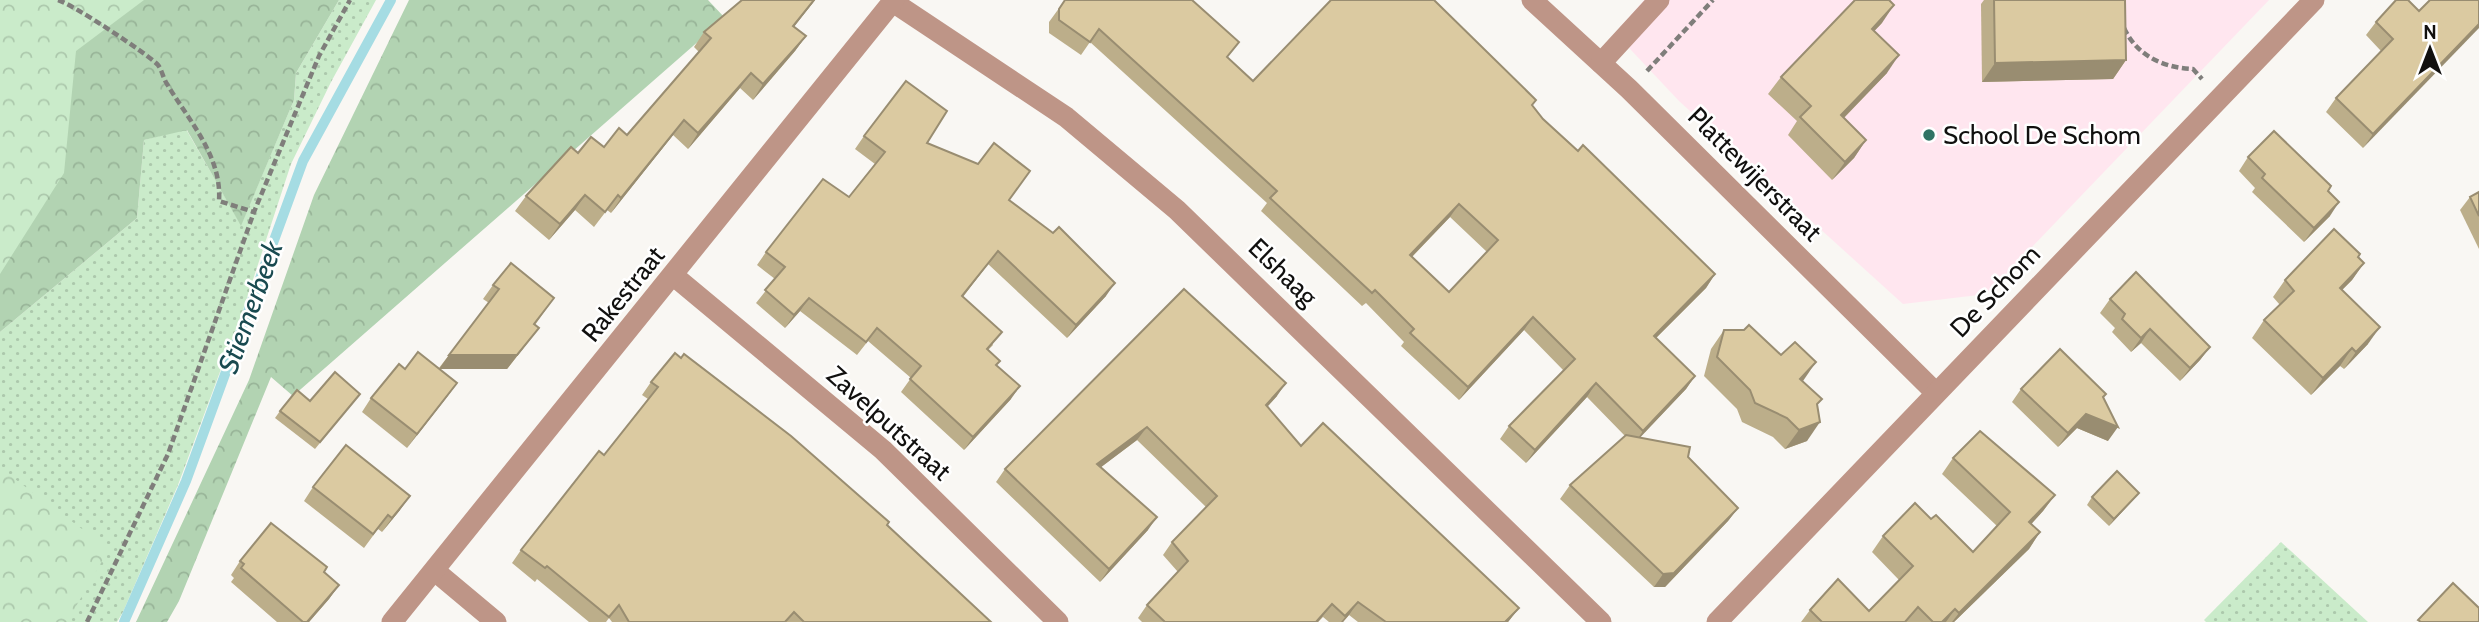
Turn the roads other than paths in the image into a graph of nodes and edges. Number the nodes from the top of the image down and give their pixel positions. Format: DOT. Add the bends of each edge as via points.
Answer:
graph roads {
  1 [pos="1532,0"];
  2 [pos="1659,0"];
  3 [pos="2314,0"];
  4 [pos="894,1"];
  5 [pos="1601,63"];
  6 [pos="674,276"];
  7 [pos="1935,392"];
  8 [pos="435,571"];
  9 [pos="393,622"];
  10 [pos="495,622"];
  11 [pos="1058,622"];
  12 [pos="1601,622"];
  13 [pos="1717,622"];
  1 -- 5 [label="street, Plattewijerstraat"];
  2 -- 5 [label="street"];
  3 -- 7 [label="street, De Schom"];
  4 -- 6 [label="street, Rakestraat"];
  4 -- 12 [label="street, Elshaag" via="1066,117 1177,210"];
  5 -- 7 [label="street, Plattewijerstraat"];
  6 -- 8 [label="street, Rakestraat"];
  6 -- 11 [label="street, Zavelputstraat" via="883,450"];
  7 -- 13 [label="street, De Schom"];
  8 -- 9 [label="street, Rakestraat"];
  8 -- 10 [label="street"];
}
